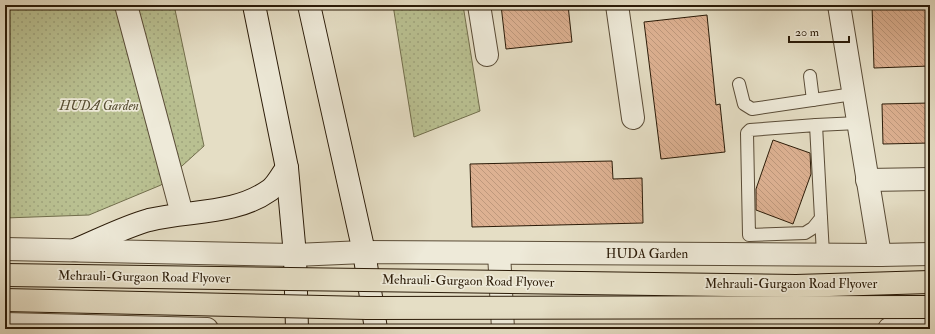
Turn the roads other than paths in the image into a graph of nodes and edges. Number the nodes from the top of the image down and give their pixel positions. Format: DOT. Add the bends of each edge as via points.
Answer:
graph roads {
  1 [pos="126,5"];
  2 [pos="254,5"];
  3 [pos="309,5"];
  4 [pos="479,5"];
  5 [pos="616,5"];
  6 [pos="839,5"];
  7 [pos="487,55"];
  8 [pos="810,76"];
  9 [pos="740,84"];
  10 [pos="854,94"];
  11 [pos="813,100"];
  12 [pos="633,118"];
  13 [pos="858,124"];
  14 [pos="816,125"];
  15 [pos="287,168"];
  16 [pos="930,179"];
  17 [pos="867,180"];
  18 [pos="182,214"];
  19 [pos="821,218"];
  20 [pos="5,249"];
  21 [pos="75,250"];
  22 [pos="170,252"];
  23 [pos="364,252"];
  24 [pos="499,253"];
  25 [pos="823,254"];
  26 [pos="930,254"];
  27 [pos="295,255"];
  28 [pos="880,255"];
  29 [pos="5,275"];
  30 [pos="930,282"];
  31 [pos="5,300"];
  32 [pos="930,307"];
  33 [pos="5,324"];
  34 [pos="50,327"];
  35 [pos="109,327"];
  36 [pos="930,327"];
  37 [pos="170,328"];
  38 [pos="194,329"];
  39 [pos="207,329"];
  40 [pos="297,329"];
  41 [pos="376,329"];
  42 [pos="503,329"];
  43 [pos="889,329"];
  1 -- 18 [label="street"];
  2 -- 15 [label="street"];
  3 -- 23 [label="street"];
  4 -- 7 [label="street"];
  5 -- 12 [label="street"];
  6 -- 10 [label="street"];
  8 -- 11 [label="lane"];
  9 -- 11 [label="lane" via="744,104 752,109"];
  10 -- 11 [label="lane"];
  10 -- 13 [label="street"];
  13 -- 14 [label="lane"];
  13 -- 17 [label="street"];
  14 -- 19 [label="lane"];
  14 -- 19 [label="lane" via="747,132 749,235 805,233"];
  15 -- 18 [label="street" via="272,189 246,202 220,210"];
  15 -- 27 [label="street"];
  16 -- 17 [label="street"];
  17 -- 28 [label="street"];
  18 -- 21 [label="street" via="148,220"];
  19 -- 25 [label="lane"];
  20 -- 21 [label="street, HUDA Garden"];
  21 -- 22 [label="street, HUDA Garden"];
  22 -- 27 [label="street, HUDA Garden"];
  22 -- 37 [label="street"];
  23 -- 24 [label="street, HUDA Garden"];
  23 -- 27 [label="street, HUDA Garden"];
  23 -- 41 [label="street"];
  24 -- 25 [label="street, HUDA Garden"];
  24 -- 42 [label="street"];
  25 -- 28 [label="street, HUDA Garden"];
  26 -- 28 [label="street, HUDA Garden"];
  27 -- 40 [label="street"];
  29 -- 30 [label="main road, Mehrauli-Gurgaon Road Flyover, bridge" via="796,286"];
  31 -- 32 [label="main road, Mehrauli-Gurgaon Road Flyover, bridge" via="367,308"];
  33 -- 34 [label="street"];
  34 -- 35 [label="street"];
  35 -- 37 [label="street"];
  36 -- 43 [label="street"];
  37 -- 38 [label="street"];
  38 -- 39 [label="street"];
}
